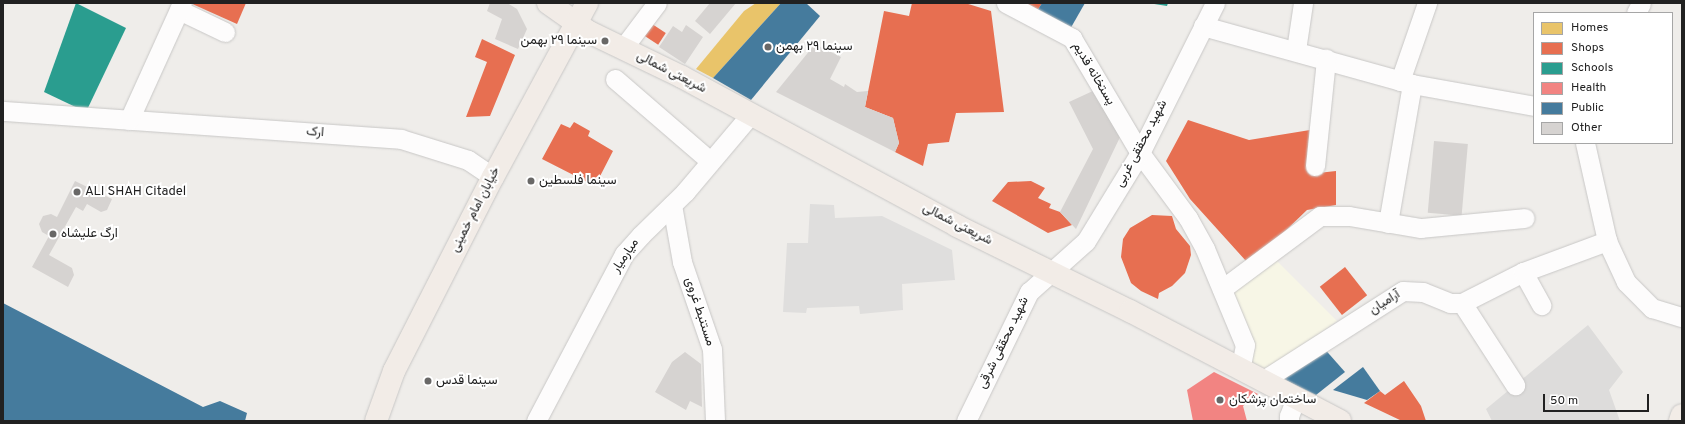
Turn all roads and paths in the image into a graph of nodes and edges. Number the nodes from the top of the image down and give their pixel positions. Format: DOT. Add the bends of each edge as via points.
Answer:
graph roads {
  1 [pos="548,3"];
  2 [pos="587,3"];
  3 [pos="657,3"];
  4 [pos="1006,3"];
  5 [pos="1215,3"];
  6 [pos="1303,3"];
  7 [pos="1427,3"];
  8 [pos="1641,3"];
  9 [pos="180,6"];
  10 [pos="1636,12"];
  11 [pos="576,24"];
  12 [pos="1202,26"];
  13 [pos="225,32"];
  14 [pos="623,48"];
  15 [pos="1296,50"];
  16 [pos="1326,59"];
  17 [pos="615,79"];
  18 [pos="1406,82"];
  19 [pos="1533,106"];
  20 [pos="3,111"];
  21 [pos="750,115"];
  22 [pos="129,120"];
  23 [pos="1585,144"];
  24 [pos="1140,153"];
  25 [pos="710,161"];
  26 [pos="1314,166"];
  27 [pos="493,177"];
  28 [pos="672,205"];
  29 [pos="1525,218"];
  30 [pos="1388,223"];
  31 [pos="1607,241"];
  32 [pos="1051,271"];
  33 [pos="1523,272"];
  34 [pos="1222,289"];
  35 [pos="1462,303"];
  36 [pos="1541,305"];
  37 [pos="1682,317"];
  38 [pos="1240,370"];
  39 [pos="1262,381"];
  40 [pos="1515,385"];
  41 [pos="1296,398"];
  42 [pos="1682,415"];
  43 [pos="376,421"];
  44 [pos="536,421"];
  45 [pos="715,421"];
  46 [pos="966,421"];
  47 [pos="1289,421"];
  48 [pos="1340,421"];
  49 [pos="1680,421"];
  1 -- 11 [label="main road, شریعتی شمالی"];
  2 -- 11 [label="main road, خیابان امام خمینی"];
  3 -- 14 [label="street"];
  4 -- 24 [label="street, پستخانه قدیم" via="1072,38"];
  5 -- 12 [label="street, شهید محققی غربی"];
  6 -- 15 [label="street"];
  7 -- 18 [label="street"];
  8 -- 10 [label="street"];
  9 -- 13 [label="street"];
  9 -- 22 [label="street"];
  11 -- 14 [label="main road, شریعتی شمالی"];
  11 -- 27 [label="main road, خیابان امام خمینی"];
  12 -- 15 [label="street"];
  12 -- 24 [label="street, شهید محققی غربی"];
  14 -- 21 [label="main road, شریعتی شمالی"];
  15 -- 16 [label="street"];
  16 -- 18 [label="street"];
  16 -- 26 [label="street"];
  17 -- 25 [label="street"];
  18 -- 19 [label="street"];
  18 -- 30 [label="street"];
  20 -- 22 [label="street, ارک"];
  21 -- 25 [label="street, میارمیار"];
  21 -- 32 [label="main road, شریعتی شمالی" via="957,226"];
  22 -- 27 [label="street, ارک" via="401,139 468,160"];
  23 -- 31 [label="street"];
  24 -- 32 [label="street, شهید محققی غربی" via="1086,241"];
  24 -- 34 [label="street, پستخانه قدیم" via="1188,218 1205,248"];
  25 -- 28 [label="street, میارمیار"];
  27 -- 43 [label="main road, خیابان امام خمینی" via="394,371"];
  28 -- 44 [label="street, میارمیار" via="624,254"];
  28 -- 45 [label="street, مستنبط غروی" via="682,262 712,349"];
  29 -- 30 [label="street" via="1421,228"];
  30 -- 34 [label="street" via="1349,216 1320,216"];
  31 -- 33 [label="street"];
  31 -- 37 [label="street" via="1626,282 1635,294 1652,308"];
  32 -- 38 [label="main road, شریعتی شمالی"];
  32 -- 46 [label="street, شهید محققی شرقی" via="1029,292"];
  33 -- 35 [label="street"];
  33 -- 36 [label="street"];
  34 -- 38 [label="street, پستخانه قدیم" via="1245,345"];
  35 -- 39 [label="street, آرامیان" via="1450,303 1423,292 1403,291"];
  35 -- 40 [label="street"];
  38 -- 39 [label="main road, شریعتی شمالی"];
  39 -- 41 [label="main road, شریعتی شمالی"];
  41 -- 47 [label="street" via="1288,416"];
  41 -- 48 [label="main road, شریعتی شمالی"];
  42 -- 49 [label="main road"];
}
